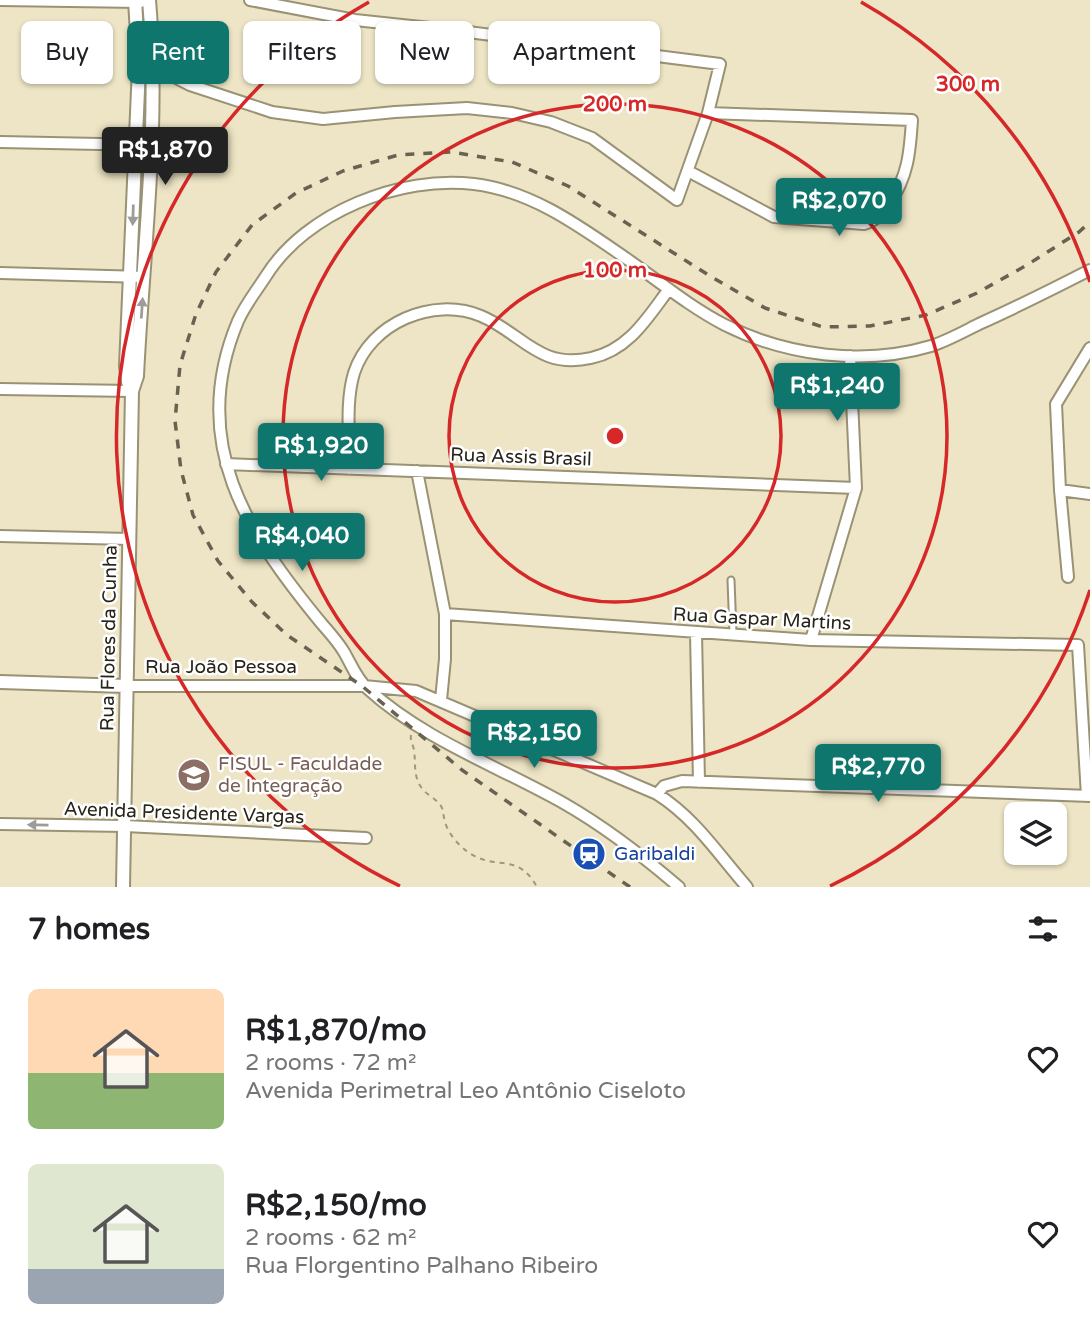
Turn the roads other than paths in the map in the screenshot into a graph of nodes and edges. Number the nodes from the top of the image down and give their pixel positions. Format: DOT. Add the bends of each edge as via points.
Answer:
graph roads {
  1 [pos="0,0"];
  2 [pos="250,0"];
  3 [pos="142,1"];
  4 [pos="141,21"];
  5 [pos="145,21"];
  6 [pos="138,84"];
  7 [pos="152,84"];
  8 [pos="188,84"];
  9 [pos="708,113"];
  10 [pos="0,142"];
  11 [pos="135,145"];
  12 [pos="150,145"];
  13 [pos="688,171"];
  14 [pos="1090,270"];
  15 [pos="0,273"];
  16 [pos="130,277"];
  17 [pos="144,277"];
  18 [pos="669,289"];
  19 [pos="1090,348"];
  20 [pos="850,356"];
  21 [pos="132,376"];
  22 [pos="0,389"];
  23 [pos="132,391"];
  24 [pos="226,464"];
  25 [pos="349,469"];
  26 [pos="418,471"];
  27 [pos="856,488"];
  28 [pos="1060,490"];
  29 [pos="1090,494"];
  30 [pos="0,536"];
  31 [pos="130,538"];
  32 [pos="1068,577"];
  33 [pos="731,580"];
  34 [pos="445,614"];
  35 [pos="696,633"];
  36 [pos="733,636"];
  37 [pos="811,640"];
  38 [pos="0,682"];
  39 [pos="127,686"];
  40 [pos="364,687"];
  41 [pos="441,700"];
  42 [pos="699,782"];
  43 [pos="657,793"];
  44 [pos="1088,796"];
  45 [pos="0,824"];
  46 [pos="125,826"];
  47 [pos="366,838"];
  48 [pos="123,887"];
  49 [pos="679,887"];
  50 [pos="747,887"];
  1 -- 3 [label="street"];
  2 -- 9 [label="street" via="355,20 720,64"];
  3 -- 4 [label="street"];
  3 -- 5 [label="street"];
  6 -- 11 [label="street"];
  7 -- 12 [label="street"];
  8 -- 13 [label="street" via="272,112 323,119 467,108 551,122 593,138 677,200"];
  9 -- 13 [label="street"];
  9 -- 13 [label="street" via="912,120 910,158 899,190 878,218 864,224 774,217"];
  10 -- 11 [label="street"];
  11 -- 12 [label="street"];
  11 -- 16 [label="street, one-way"];
  12 -- 17 [label="street"];
  14 -- 20 [label="street" via="932,346 881,356"];
  15 -- 16 [label="street"];
  16 -- 17 [label="street"];
  16 -- 21 [label="street"];
  21 -- 17 [label="street, one-way"];
  18 -- 20 [label="street" via="724,324 777,346"];
  18 -- 24 [label="street" via="568,218 511,191 438,183 363,199 299,239 271,268 239,318 220,377 218,426"];
  18 -- 25 [label="street" via="627,341 592,358 562,359 532,350 478,314 453,309 405,317 369,347 355,372"];
  19 -- 28 [label="street" via="1056,404"];
  20 -- 27 [label="street"];
  21 -- 23 [label="street, Rua Flores da Cunha"];
  22 -- 23 [label="street"];
  23 -- 31 [label="street, Rua Flores da Cunha"];
  24 -- 25 [label="street, Rua Assis Brasil"];
  24 -- 40 [label="street" via="260,540 341,647"];
  25 -- 26 [label="street, Rua Assis Brasil"];
  26 -- 27 [label="street, Rua Assis Brasil"];
  26 -- 34 [label="street"];
  27 -- 37 [label="street"];
  28 -- 29 [label="street"];
  28 -- 32 [label="street"];
  30 -- 31 [label="street"];
  31 -- 39 [label="street, Rua Flores da Cunha"];
  33 -- 36 [label="lane"];
  34 -- 35 [label="street, Rua Gaspar Martins"];
  34 -- 41 [label="street"];
  35 -- 36 [label="street, Rua Gaspar Martins"];
  35 -- 42 [label="street"];
  36 -- 37 [label="street, Rua Gaspar Martins"];
  37 -- 44 [label="street, Rua Gaspar Martins" via="1078,645"];
  38 -- 39 [label="street, Rua João Pessoa"];
  39 -- 40 [label="street, Rua João Pessoa"];
  39 -- 46 [label="street, Rua Flores da Cunha"];
  40 -- 41 [label="street, Rua João Pessoa" via="401,688"];
  40 -- 49 [label="street" via="421,728 569,806"];
  41 -- 43 [label="street, Rua João Pessoa"];
  42 -- 43 [label="street" via="669,783"];
  42 -- 44 [label="street"];
  43 -- 50 [label="street, Rua João Pessoa" via="698,828"];
  46 -- 45 [label="street, Avenida Presidente Vargas, one-way"];
  46 -- 47 [label="street, Avenida Presidente Vargas"];
  46 -- 48 [label="street, Rua Flores da Cunha"];
}
